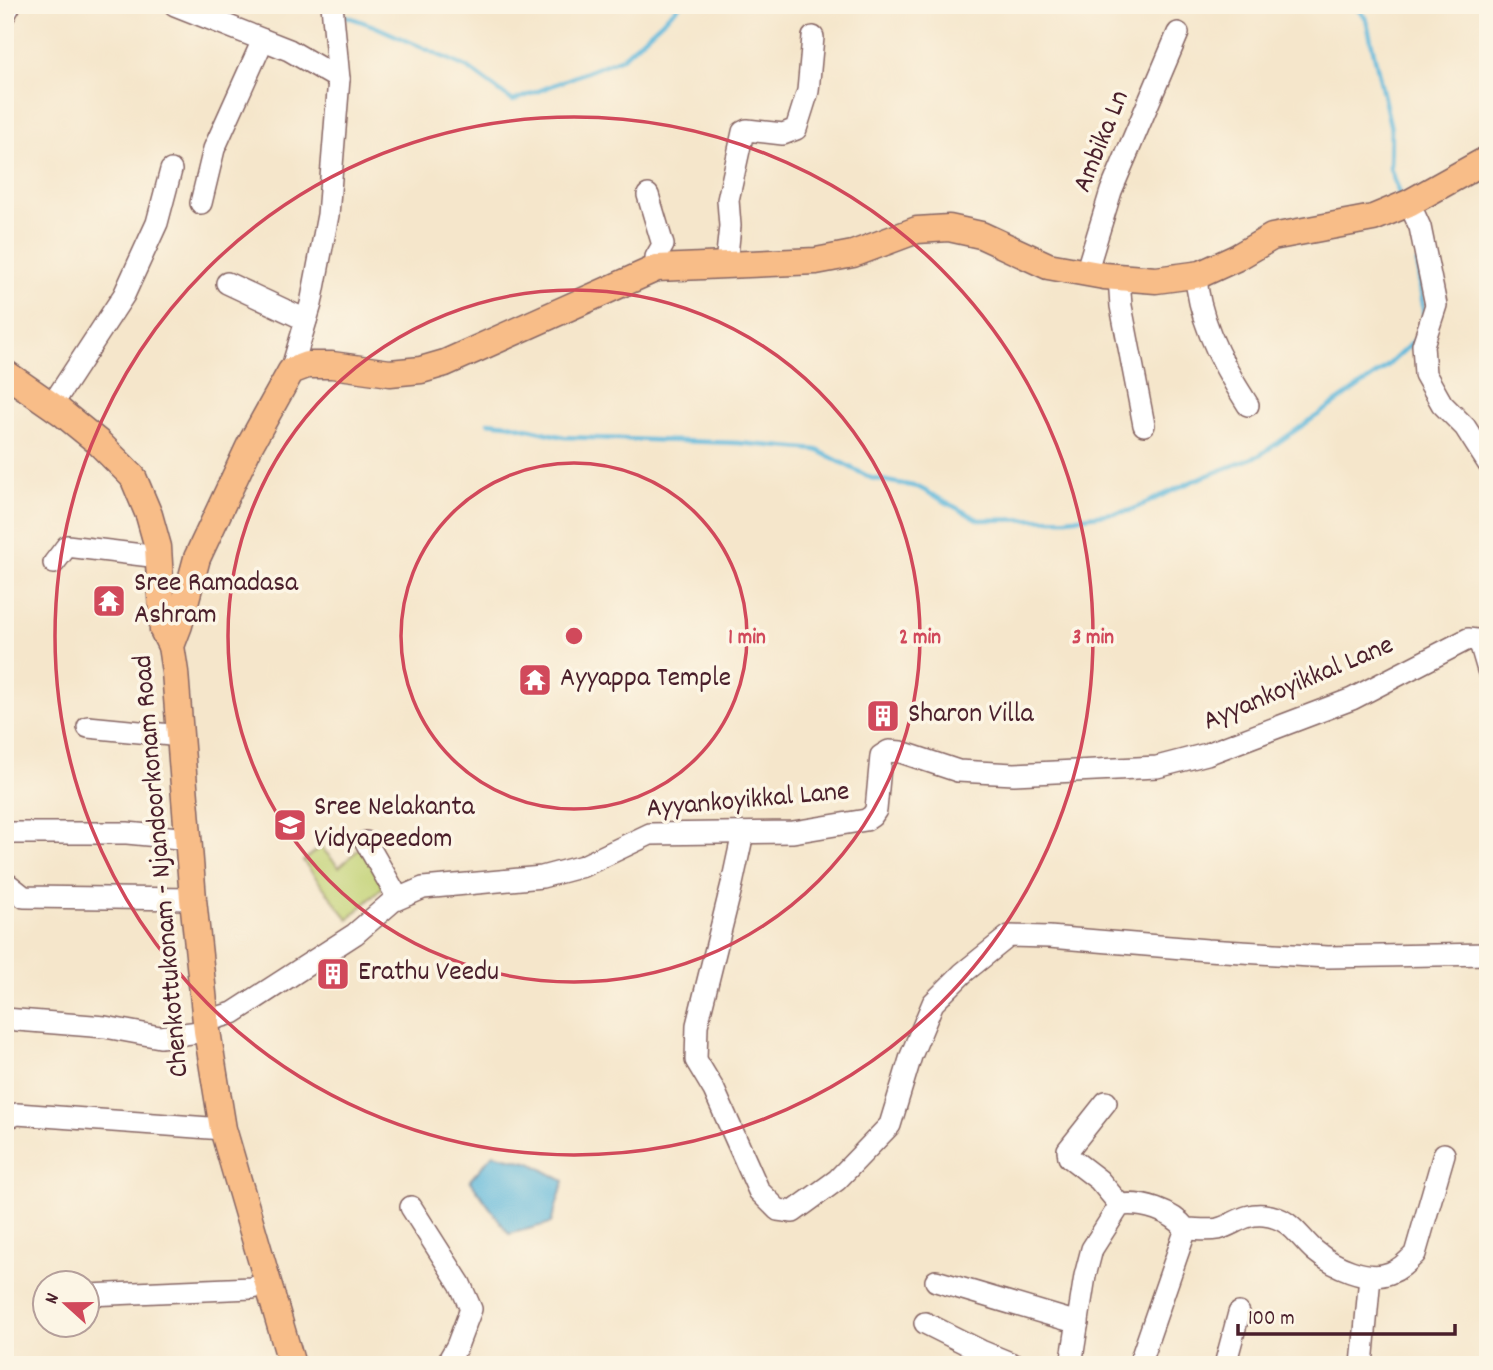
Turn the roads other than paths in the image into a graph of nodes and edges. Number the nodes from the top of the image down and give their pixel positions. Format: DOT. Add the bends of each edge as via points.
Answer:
graph roads {
  1 [pos="10,5"];
  2 [pos="175,5"];
  3 [pos="332,5"];
  4 [pos="5,14"];
  5 [pos="1178,33"];
  6 [pos="813,37"];
  7 [pos="263,40"];
  8 [pos="339,79"];
  9 [pos="1488,159"];
  10 [pos="171,170"];
  11 [pos="648,195"];
  12 [pos="201,203"];
  13 [pos="1401,207"];
  14 [pos="726,265"];
  15 [pos="657,268"];
  16 [pos="1086,273"];
  17 [pos="1196,275"];
  18 [pos="1119,277"];
  19 [pos="227,283"];
  20 [pos="306,320"];
  21 [pos="292,371"];
  22 [pos="5,373"];
  23 [pos="52,405"];
  24 [pos="1248,405"];
  25 [pos="1144,425"];
  26 [pos="1488,463"];
  27 [pos="159,556"];
  28 [pos="54,563"];
  29 [pos="171,646"];
  30 [pos="1488,670"];
  31 [pos="88,727"];
  32 [pos="181,736"];
  33 [pos="5,832"];
  34 [pos="743,833"];
  35 [pos="188,839"];
  36 [pos="366,842"];
  37 [pos="5,882"];
  38 [pos="398,898"];
  39 [pos="193,899"];
  40 [pos="1488,954"];
  41 [pos="5,1019"];
  42 [pos="206,1026"];
  43 [pos="1106,1102"];
  44 [pos="5,1119"];
  45 [pos="223,1129"];
  46 [pos="1444,1154"];
  47 [pos="1120,1205"];
  48 [pos="411,1206"];
  49 [pos="1186,1229"];
  50 [pos="1370,1276"];
  51 [pos="936,1281"];
  52 [pos="268,1284"];
  53 [pos="102,1294"];
  54 [pos="1239,1314"];
  55 [pos="925,1323"];
  56 [pos="1078,1323"];
  57 [pos="292,1365"];
  58 [pos="446,1365"];
  59 [pos="1015,1365"];
  60 [pos="1070,1365"];
  61 [pos="1139,1365"];
  62 [pos="1225,1365"];
  63 [pos="1362,1365"];
  1 -- 4 [label="street"];
  2 -- 7 [label="street"];
  3 -- 8 [label="street"];
  5 -- 16 [label="street, Ambika Ln" via="1111,191"];
  6 -- 14 [label="street" via="808,91 796,129 783,134 743,132 728,200"];
  7 -- 8 [label="street"];
  7 -- 12 [label="street" via="214,149"];
  8 -- 20 [label="street" via="328,215"];
  9 -- 13 [label="main road"];
  10 -- 23 [label="street" via="157,222 124,295"];
  11 -- 15 [label="street" via="663,245 656,257"];
  13 -- 17 [label="main road" via="1373,218 1272,237"];
  13 -- 26 [label="street" via="1420,227 1436,306 1423,345 1425,374"];
  14 -- 15 [label="main road"];
  14 -- 16 [label="main road" via="816,261 853,254 917,230 949,228 981,235 1048,266"];
  15 -- 21 [label="main road" via="433,366 390,373 306,365"];
  16 -- 18 [label="main road"];
  17 -- 18 [label="main road" via="1156,280"];
  17 -- 24 [label="street" via="1201,312"];
  18 -- 25 [label="street"];
  19 -- 20 [label="street"];
  20 -- 21 [label="street"];
  21 -- 29 [label="main road, Chenkottukonam - Njandoorkonam Road" via="250,445 197,558"];
  22 -- 23 [label="main road"];
  23 -- 27 [label="main road" via="133,477"];
  27 -- 28 [label="street" via="67,546"];
  27 -- 29 [label="main road" via="163,630"];
  29 -- 32 [label="main road, Chenkottukonam - Njandoorkonam Road"];
  30 -- 34 [label="street, Ayyankoyikkal Lane" via="1481,646 1468,639 1352,699 1207,754 1157,767 1014,774 958,771 889,751 881,755 872,817 793,832"];
  31 -- 32 [label="street"];
  32 -- 35 [label="main road, Chenkottukonam - Njandoorkonam Road"];
  33 -- 35 [label="street" via="127,833"];
  34 -- 38 [label="street, Ayyankoyikkal Lane" via="650,834 583,866 542,877 423,888"];
  34 -- 40 [label="street" via="697,1026 696,1060 759,1191 778,1210 793,1212 808,1203 890,1125 933,1003 1009,936 1328,957"];
  35 -- 39 [label="main road, Chenkottukonam - Njandoorkonam Road"];
  36 -- 38 [label="street"];
  37 -- 39 [label="street" via="24,897"];
  38 -- 42 [label="street, Ayyankoyikkal Lane" via="355,934"];
  39 -- 42 [label="main road, Chenkottukonam - Njandoorkonam Road"];
  41 -- 42 [label="street, Ayyankoyikkal Lane" via="105,1027 160,1037"];
  42 -- 45 [label="main road, Chenkottukonam - Njandoorkonam Road"];
  43 -- 47 [label="street" via="1068,1150 1069,1157 1099,1180"];
  44 -- 45 [label="street" via="17,1114"];
  45 -- 52 [label="main road, Chenkottukonam - Njandoorkonam Road"];
  46 -- 50 [label="street" via="1415,1254 1389,1274"];
  47 -- 49 [label="street" via="1135,1203 1178,1218"];
  47 -- 56 [label="street" via="1092,1249"];
  48 -- 58 [label="street" via="471,1309"];
  49 -- 50 [label="street" via="1222,1228 1245,1216 1264,1215 1297,1230 1315,1251 1338,1266"];
  49 -- 61 [label="street"];
  50 -- 63 [label="street"];
  51 -- 56 [label="street"];
  52 -- 53 [label="street"];
  52 -- 57 [label="main road, Chenkottukonam - Njandoorkonam Road"];
  54 -- 62 [label="street"];
  55 -- 59 [label="street"];
  56 -- 60 [label="street"];
}
